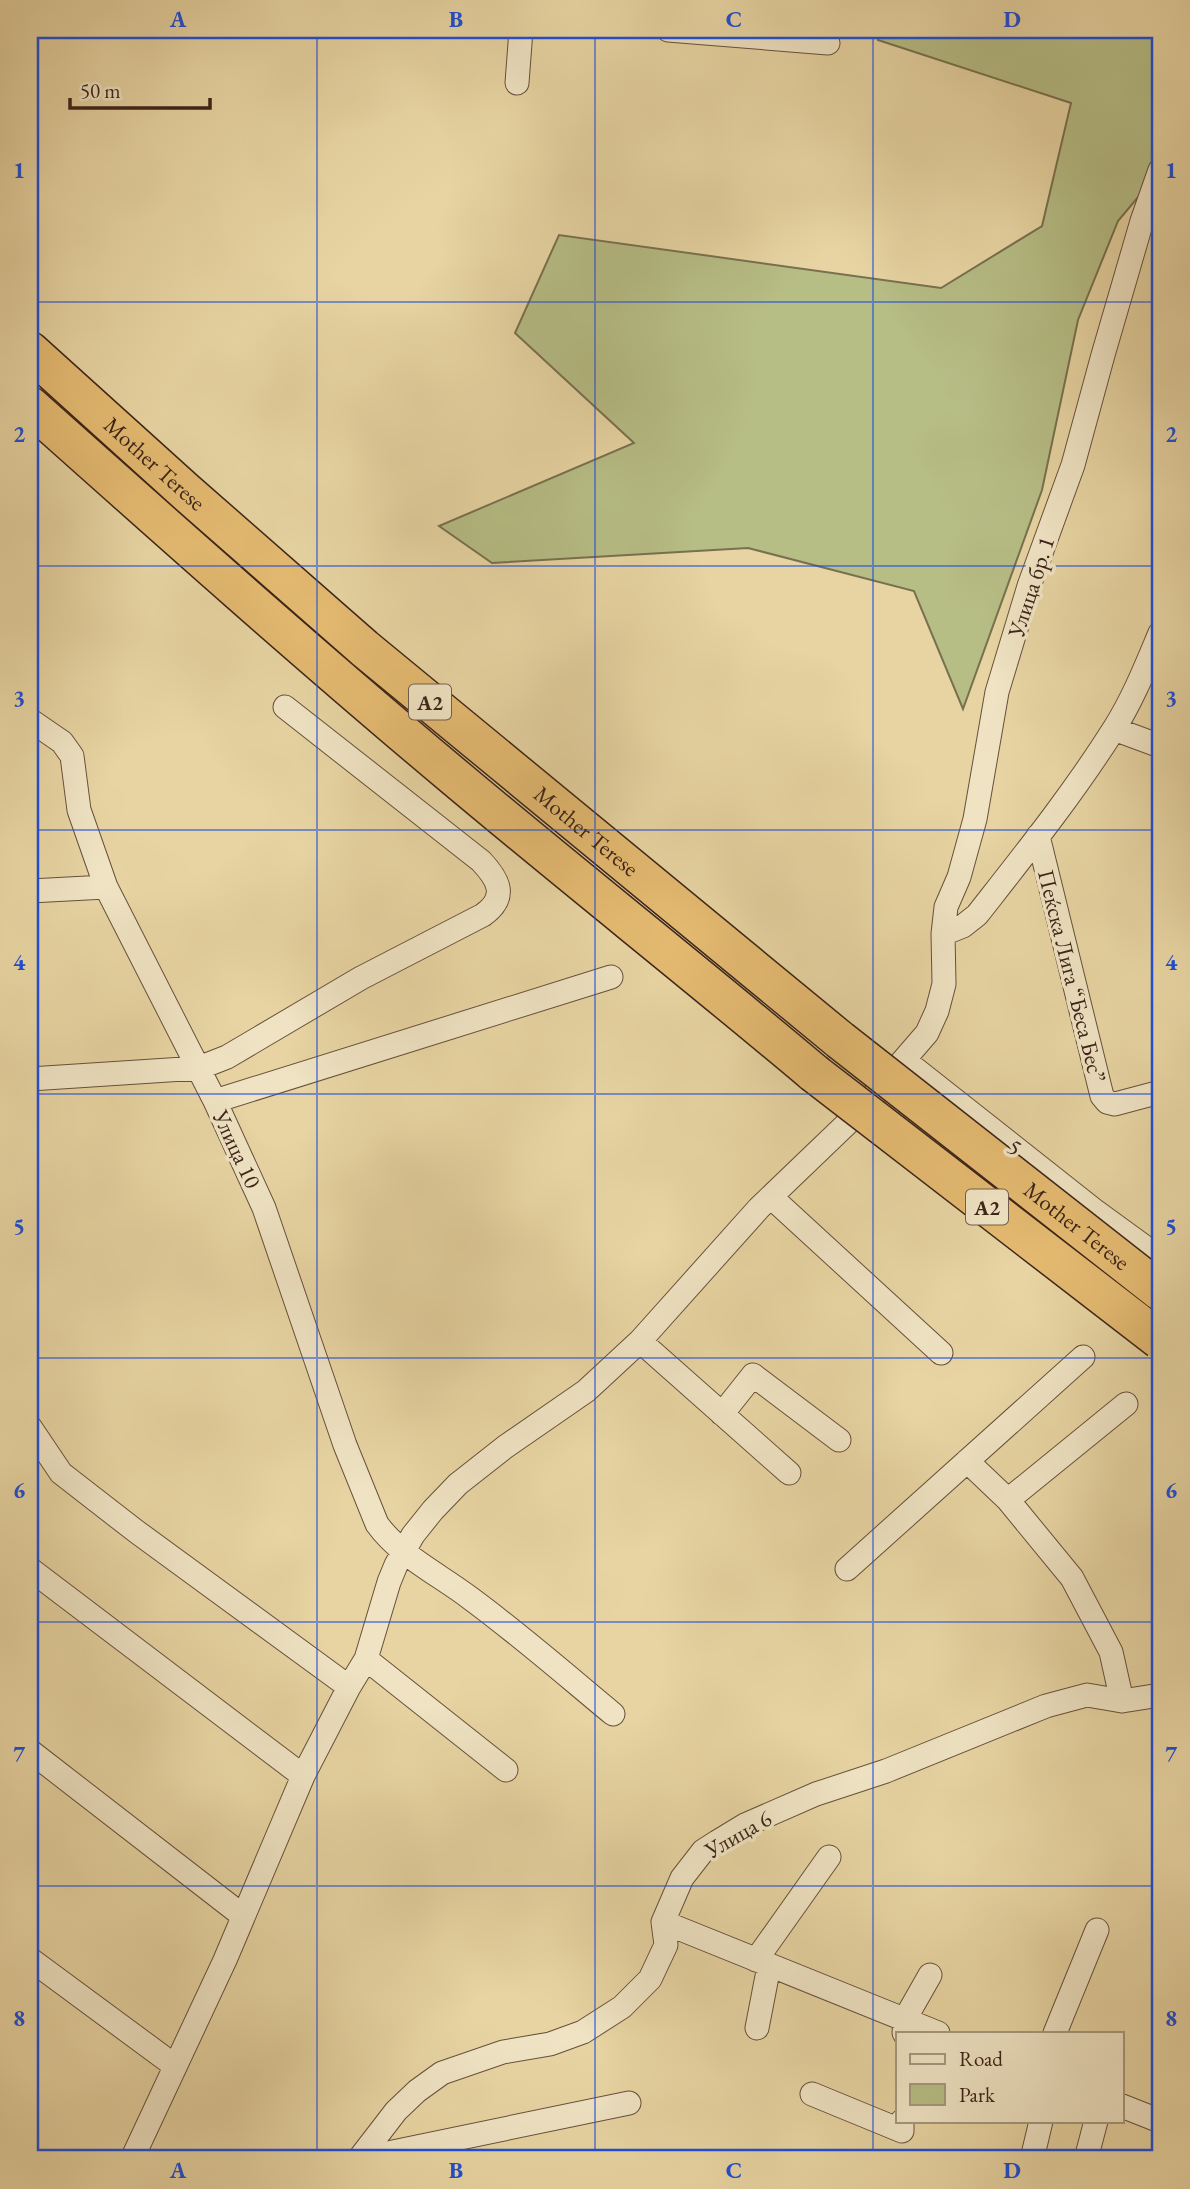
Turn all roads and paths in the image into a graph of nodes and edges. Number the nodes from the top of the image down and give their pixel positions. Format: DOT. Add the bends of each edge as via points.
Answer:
graph roads {
  1 [pos="521,30"];
  2 [pos="668,30"];
  3 [pos="828,43"];
  4 [pos="517,83"];
  5 [pos="1160,170"];
  6 [pos="30,351"];
  7 [pos="30,406"];
  8 [pos="1160,633"];
  9 [pos="285,706"];
  10 [pos="30,720"];
  11 [pos="1114,729"];
  12 [pos="1160,747"];
  13 [pos="1038,836"];
  14 [pos="106,887"];
  15 [pos="30,891"];
  16 [pos="943,934"];
  17 [pos="611,977"];
  18 [pos="904,1060"];
  19 [pos="199,1068"];
  20 [pos="30,1079"];
  21 [pos="1160,1093"];
  22 [pos="215,1101"];
  23 [pos="771,1197"];
  24 [pos="1160,1258"];
  25 [pos="1160,1291"];
  26 [pos="1160,1340"];
  27 [pos="640,1341"];
  28 [pos="941,1353"];
  29 [pos="1083,1357"];
  30 [pos="1126,1404"];
  31 [pos="722,1414"];
  32 [pos="30,1427"];
  33 [pos="839,1440"];
  34 [pos="967,1461"];
  35 [pos="789,1473"];
  36 [pos="1008,1500"];
  37 [pos="404,1550"];
  38 [pos="30,1569"];
  39 [pos="847,1569"];
  40 [pos="366,1659"];
  41 [pos="349,1687"];
  42 [pos="1160,1695"];
  43 [pos="1122,1701"];
  44 [pos="613,1714"];
  45 [pos="30,1751"];
  46 [pos="506,1770"];
  47 [pos="303,1776"];
  48 [pos="829,1857"];
  49 [pos="243,1916"];
  50 [pos="663,1922"];
  51 [pos="1097,1930"];
  52 [pos="30,1959"];
  53 [pos="763,1963"];
  54 [pos="930,1975"];
  55 [pos="905,2026"];
  56 [pos="757,2028"];
  57 [pos="934,2032"];
  58 [pos="1055,2032"];
  59 [pos="174,2066"];
  60 [pos="812,2094"];
  61 [pos="629,2103"];
  62 [pos="1124,2107"];
  63 [pos="1160,2121"];
  64 [pos="902,2122"];
  65 [pos="1041,2122"];
  66 [pos="1096,2122"];
  67 [pos="132,2159"];
  68 [pos="359,2159"];
  69 [pos="1032,2159"];
  70 [pos="1086,2159"];
  1 -- 4 [label="street"];
  2 -- 3 [label="street"];
  5 -- 16 [label="street, Улица бр. 1" via="1073,465 998,692 975,819 946,907"];
  6 -- 25 [label="highway, Mother Terese / A2, bridge" via="365,648 840,1040"];
  7 -- 26 [label="highway, Mother Terese / A2, bridge" via="448,772 605,903 814,1073"];
  8 -- 11 [label="street, Пеќска Лига “Беса Бес”"];
  9 -- 19 [label="street" via="481,861 496,881 499,896 482,915 361,978 228,1057"];
  10 -- 14 [label="street, Улица 10" via="52,734 72,756 83,825"];
  11 -- 12 [label="street"];
  11 -- 13 [label="street, Пеќска Лига “Беса Бес”"];
  13 -- 16 [label="street, Пеќска Лига “Беса Бес”" via="977,915"];
  13 -- 21 [label="street, Пеќска Лига “Беса Бес”" via="1102,1096 1115,1104"];
  14 -- 15 [label="street"];
  14 -- 19 [label="street, Улица 10"];
  16 -- 18 [label="street, Улица бр. 1" via="944,984 937,1011 927,1033"];
  17 -- 22 [label="street"];
  18 -- 23 [label="street, Улица бр. 1" via="858,1114"];
  18 -- 24 [label="street, 5"];
  19 -- 20 [label="street"];
  19 -- 22 [label="street, Улица 10"];
  22 -- 37 [label="street, Улица 10" via="264,1208 369,1507 384,1534"];
  23 -- 27 [label="street, Улица бр. 1"];
  23 -- 28 [label="street"];
  27 -- 31 [label="street"];
  27 -- 37 [label="street, Улица бр. 1" via="586,1391 458,1484"];
  29 -- 34 [label="street"];
  30 -- 36 [label="street"];
  31 -- 33 [label="street" via="753,1375"];
  31 -- 35 [label="street"];
  32 -- 41 [label="street" via="61,1473"];
  34 -- 36 [label="street"];
  34 -- 39 [label="street"];
  36 -- 43 [label="street" via="1083,1596 1111,1652"];
  37 -- 40 [label="street, Улица бр. 1" via="389,1582"];
  37 -- 44 [label="street, Улица 10" via="471,1598"];
  38 -- 47 [label="street"];
  40 -- 41 [label="street, Улица бр. 1"];
  40 -- 46 [label="street"];
  41 -- 47 [label="street, Улица бр. 1"];
  42 -- 43 [label="street, Улица 6"];
  43 -- 50 [label="street, Улица 6" via="1087,1695 1046,1706 745,1825 692,1863"];
  45 -- 49 [label="street"];
  47 -- 49 [label="street, Улица бр. 1"];
  48 -- 53 [label="street"];
  49 -- 59 [label="street, Улица бр. 1"];
  50 -- 53 [label="street"];
  50 -- 68 [label="street, Улица 6" via="666,1945 650,1979 622,2007 583,2032 442,2073 396,2111"];
  51 -- 58 [label="street"];
  52 -- 59 [label="street"];
  53 -- 55 [label="street"];
  53 -- 56 [label="street"];
  54 -- 55 [label="street"];
  55 -- 57 [label="street"];
  59 -- 67 [label="street, Улица бр. 1"];
  60 -- 64 [label="street" via="902,2131"];
  61 -- 68 [label="street"];
  62 -- 63 [label="street"];
  65 -- 69 [label="street"];
  66 -- 70 [label="street"];
}
